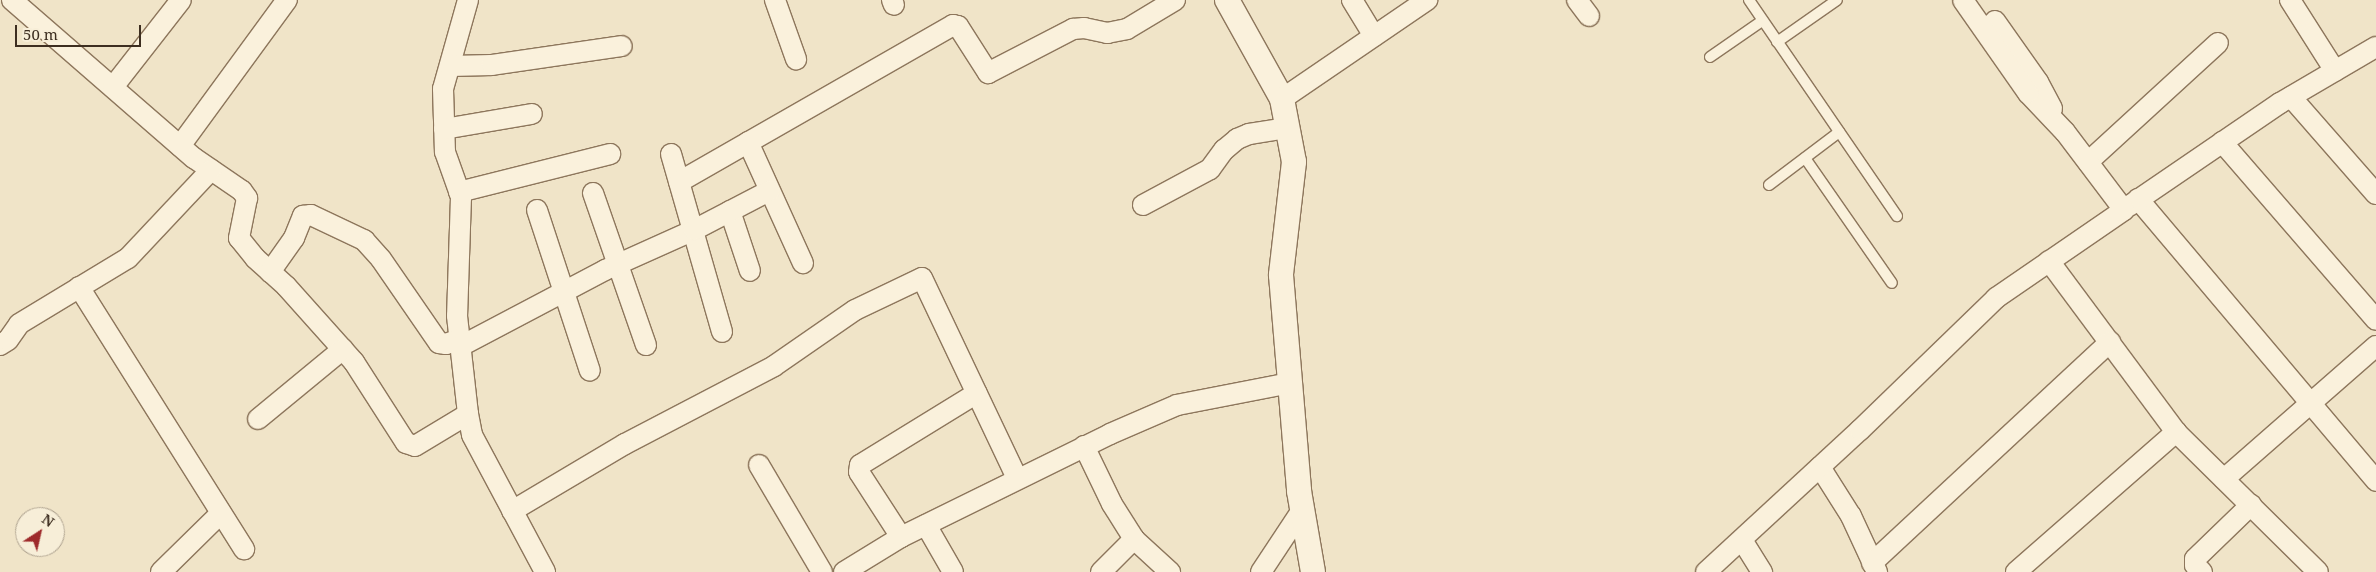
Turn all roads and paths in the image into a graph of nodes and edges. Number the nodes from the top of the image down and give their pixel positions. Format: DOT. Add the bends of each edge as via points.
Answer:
graph roads {
  1 [pos="181,0"];
  2 [pos="287,0"];
  3 [pos="468,0"];
  4 [pos="775,0"];
  5 [pos="1175,0"];
  6 [pos="1227,0"];
  7 [pos="1352,0"];
  8 [pos="1427,0"];
  9 [pos="1577,0"];
  10 [pos="1749,0"];
  11 [pos="1837,0"];
  12 [pos="1963,0"];
  13 [pos="1980,0"];
  14 [pos="2290,0"];
  15 [pos="16,2"];
  16 [pos="1589,16"];
  17 [pos="1762,21"];
  18 [pos="1374,36"];
  19 [pos="1777,42"];
  20 [pos="2218,43"];
  21 [pos="622,46"];
  22 [pos="2376,47"];
  23 [pos="1710,57"];
  24 [pos="796,58"];
  25 [pos="450,66"];
  26 [pos="2335,71"];
  27 [pos="113,87"];
  28 [pos="2292,97"];
  29 [pos="1282,99"];
  30 [pos="532,114"];
  31 [pos="1288,128"];
  32 [pos="444,129"];
  33 [pos="1839,132"];
  34 [pos="2065,132"];
  35 [pos="748,142"];
  36 [pos="2222,142"];
  37 [pos="180,146"];
  38 [pos="610,154"];
  39 [pos="670,154"];
  40 [pos="1805,158"];
  41 [pos="2088,162"];
  42 [pos="211,170"];
  43 [pos="679,182"];
  44 [pos="1769,185"];
  45 [pos="770,191"];
  46 [pos="459,192"];
  47 [pos="593,193"];
  48 [pos="2376,194"];
  49 [pos="1143,205"];
  50 [pos="2131,205"];
  51 [pos="537,210"];
  52 [pos="730,212"];
  53 [pos="1897,216"];
  54 [pos="694,230"];
  55 [pos="2049,261"];
  56 [pos="803,263"];
  57 [pos="617,265"];
  58 [pos="750,270"];
  59 [pos="270,272"];
  60 [pos="1892,283"];
  61 [pos="79,288"];
  62 [pos="562,293"];
  63 [pos="2376,320"];
  64 [pos="722,332"];
  65 [pos="460,342"];
  66 [pos="2110,342"];
  67 [pos="646,344"];
  68 [pos="0,345"];
  69 [pos="2376,346"];
  70 [pos="343,349"];
  71 [pos="590,371"];
  72 [pos="1290,382"];
  73 [pos="977,393"];
  74 [pos="2308,404"];
  75 [pos="468,414"];
  76 [pos="258,419"];
  77 [pos="2176,432"];
  78 [pos="1084,446"];
  79 [pos="759,465"];
  80 [pos="1820,467"];
  81 [pos="1017,478"];
  82 [pos="2224,479"];
  83 [pos="2376,481"];
  84 [pos="2251,505"];
  85 [pos="1302,510"];
  86 [pos="512,511"];
  87 [pos="221,513"];
  88 [pos="926,524"];
  89 [pos="901,537"];
  90 [pos="1134,539"];
  91 [pos="1742,540"];
  92 [pos="244,549"];
  93 [pos="1874,568"];
  94 [pos="161,572"];
  95 [pos="545,572"];
  96 [pos="822,572"];
  97 [pos="844,572"];
  98 [pos="953,572"];
  99 [pos="1101,572"];
  100 [pos="1170,572"];
  101 [pos="1261,572"];
  102 [pos="1313,572"];
  103 [pos="1706,572"];
  104 [pos="1762,572"];
  105 [pos="2016,572"];
  106 [pos="2202,572"];
  107 [pos="2318,572"];
  1 -- 27 [label="street"];
  2 -- 37 [label="street"];
  3 -- 25 [label="street"];
  4 -- 24 [label="street"];
  5 -- 35 [label="street" via="1127,29 1107,33 1073,29 988,73 958,26 953,25"];
  6 -- 29 [label="street"];
  7 -- 18 [label="street"];
  8 -- 18 [label="street"];
  9 -- 16 [label="street"];
  10 -- 17 [label="lane"];
  11 -- 19 [label="lane"];
  12 -- 34 [label="street" via="2028,93"];
  13 -- 34 [label="street" via="2038,82"];
  14 -- 26 [label="street"];
  15 -- 27 [label="street"];
  17 -- 19 [label="lane"];
  17 -- 23 [label="lane"];
  18 -- 29 [label="street"];
  19 -- 33 [label="lane"];
  20 -- 41 [label="street"];
  21 -- 25 [label="street" via="492,65"];
  22 -- 26 [label="street"];
  25 -- 32 [label="street" via="443,89"];
  26 -- 28 [label="street"];
  27 -- 37 [label="street"];
  28 -- 36 [label="street"];
  28 -- 48 [label="street"];
  29 -- 31 [label="street"];
  30 -- 32 [label="street"];
  31 -- 49 [label="street" via="1237,139 1210,169"];
  31 -- 72 [label="street" via="1294,162 1281,275"];
  32 -- 46 [label="street" via="445,152"];
  33 -- 40 [label="lane"];
  33 -- 53 [label="lane"];
  34 -- 41 [label="street"];
  35 -- 43 [label="street"];
  35 -- 45 [label="street"];
  36 -- 50 [label="street"];
  36 -- 63 [label="street"];
  37 -- 42 [label="street"];
  38 -- 46 [label="street"];
  39 -- 43 [label="street"];
  40 -- 44 [label="lane"];
  40 -- 60 [label="lane"];
  41 -- 50 [label="street"];
  42 -- 59 [label="street" via="242,191 246,198 239,238"];
  42 -- 61 [label="street" via="128,258"];
  43 -- 54 [label="street"];
  45 -- 52 [label="street"];
  45 -- 56 [label="street"];
  46 -- 65 [label="street" via="457,316"];
  47 -- 57 [label="street"];
  50 -- 55 [label="street"];
  50 -- 74 [label="street"];
  51 -- 62 [label="street"];
  52 -- 54 [label="street"];
  52 -- 58 [label="street"];
  54 -- 57 [label="street"];
  54 -- 64 [label="street"];
  55 -- 66 [label="street"];
  55 -- 80 [label="street" via="1996,298"];
  57 -- 62 [label="street"];
  57 -- 67 [label="street"];
  59 -- 65 [label="street" via="294,238 304,216 311,215 364,240 381,259 439,343"];
  59 -- 70 [label="street"];
  61 -- 68 [label="street" via="19,324"];
  61 -- 87 [label="street"];
  62 -- 65 [label="street"];
  62 -- 71 [label="street"];
  65 -- 75 [label="street"];
  66 -- 77 [label="street"];
  66 -- 93 [label="street"];
  69 -- 74 [label="street"];
  70 -- 75 [label="street" via="406,443 415,446"];
  70 -- 76 [label="street"];
  72 -- 78 [label="street" via="1177,405"];
  72 -- 85 [label="street"];
  73 -- 81 [label="street"];
  73 -- 86 [label="street" via="922,278 855,310 774,366 625,444"];
  73 -- 89 [label="street" via="860,465 859,472"];
  74 -- 82 [label="street"];
  74 -- 83 [label="street"];
  75 -- 86 [label="street" via="472,435"];
  77 -- 82 [label="street"];
  77 -- 105 [label="street"];
  78 -- 81 [label="street"];
  78 -- 90 [label="street" via="1112,504"];
  79 -- 96 [label="street"];
  80 -- 91 [label="street"];
  80 -- 93 [label="street" via="1851,516"];
  81 -- 88 [label="street"];
  82 -- 84 [label="street"];
  84 -- 106 [label="street" via="2195,559 2195,565"];
  84 -- 107 [label="street"];
  85 -- 101 [label="street"];
  85 -- 102 [label="street"];
  86 -- 95 [label="street"];
  87 -- 92 [label="street"];
  87 -- 94 [label="street"];
  88 -- 89 [label="street"];
  88 -- 98 [label="street"];
  89 -- 97 [label="street"];
  90 -- 99 [label="street"];
  90 -- 100 [label="street"];
  91 -- 103 [label="street"];
  91 -- 104 [label="street"];
}
